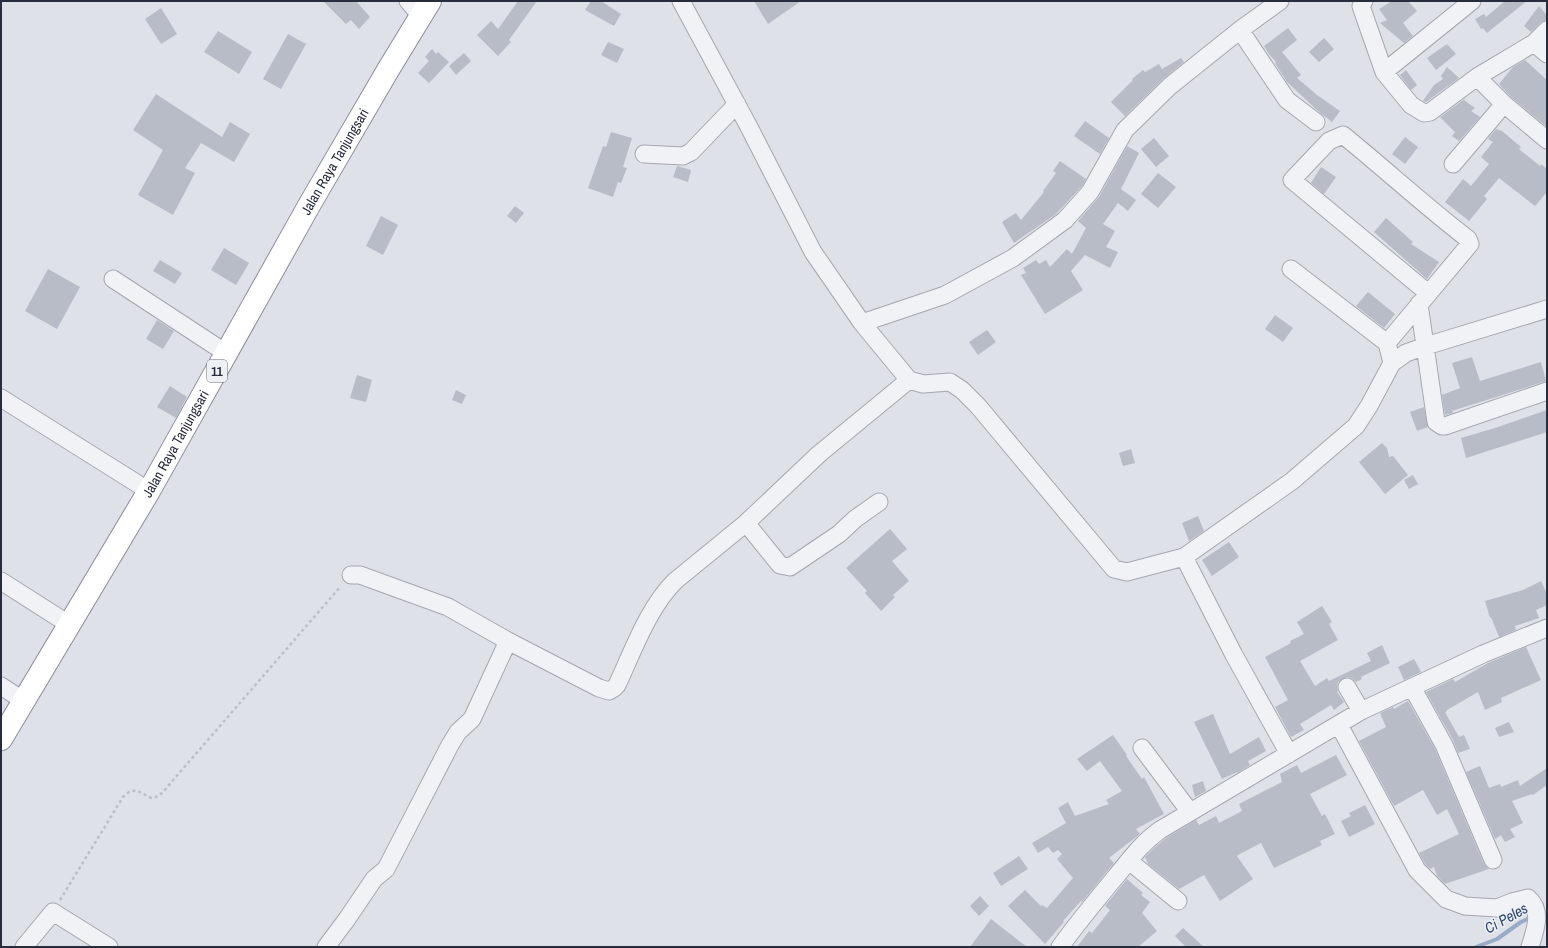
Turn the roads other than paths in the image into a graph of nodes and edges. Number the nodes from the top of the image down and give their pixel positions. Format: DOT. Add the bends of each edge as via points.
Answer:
graph roads {
  1 [pos="681,1"];
  2 [pos="1280,1"];
  3 [pos="1364,1"];
  4 [pos="1472,1"];
  5 [pos="420,6"];
  6 [pos="1240,30"];
  7 [pos="1547,30"];
  8 [pos="1534,43"];
  9 [pos="1547,54"];
  10 [pos="1384,72"];
  11 [pos="1477,77"];
  12 [pos="737,104"];
  13 [pos="1504,104"];
  14 [pos="1316,122"];
  15 [pos="1547,140"];
  16 [pos="644,154"];
  17 [pos="1453,164"];
  18 [pos="1291,269"];
  19 [pos="113,279"];
  20 [pos="1424,298"];
  21 [pos="1547,309"];
  22 [pos="862,323"];
  23 [pos="1387,343"];
  24 [pos="1426,346"];
  25 [pos="226,353"];
  26 [pos="1392,363"];
  27 [pos="909,380"];
  28 [pos="1547,391"];
  29 [pos="1,398"];
  30 [pos="149,491"];
  31 [pos="879,502"];
  32 [pos="746,523"];
  33 [pos="1184,557"];
  34 [pos="351,574"];
  35 [pos="1,581"];
  36 [pos="70,625"];
  37 [pos="1547,628"];
  38 [pos="508,641"];
  39 [pos="1,686"];
  40 [pos="1347,687"];
  41 [pos="1412,687"];
  42 [pos="24,701"];
  43 [pos="1361,711"];
  44 [pos="1339,725"];
  45 [pos="1,739"];
  46 [pos="1142,748"];
  47 [pos="1289,754"];
  48 [pos="1190,812"];
  49 [pos="1493,860"];
  50 [pos="1129,861"];
  51 [pos="1178,901"];
  52 [pos="24,947"];
  53 [pos="108,947"];
  54 [pos="326,947"];
  55 [pos="1060,947"];
  56 [pos="1530,947"];
  1 -- 12 [label="street"];
  2 -- 6 [label="street"];
  3 -- 10 [label="street" via="1363,12"];
  4 -- 10 [label="street"];
  5 -- 25 [label="highway, Jalan Raya Tanjungsari / 11" via="388,70"];
  6 -- 14 [label="street" via="1288,100"];
  6 -- 22 [label="street" via="1170,86 1125,130 1090,192 1065,220 1013,258 945,295"];
  7 -- 8 [label="street"];
  8 -- 9 [label="street"];
  8 -- 11 [label="street"];
  10 -- 11 [label="street" via="1410,105 1424,113 1430,112"];
  11 -- 13 [label="street"];
  12 -- 16 [label="street" via="691,152 683,156"];
  12 -- 22 [label="street" via="813,252"];
  13 -- 15 [label="street"];
  13 -- 17 [label="street"];
  18 -- 23 [label="street"];
  19 -- 25 [label="street"];
  20 -- 20 [label="street" via="1292,180 1329,141 1342,135 1468,239 1470,244 1467,249"];
  20 -- 23 [label="street"];
  20 -- 24 [label="street"];
  21 -- 24 [label="street"];
  22 -- 27 [label="street"];
  23 -- 26 [label="street"];
  24 -- 26 [label="street" via="1406,353"];
  24 -- 28 [label="street" via="1436,422 1442,426"];
  25 -- 30 [label="highway, Jalan Raya Tanjungsari / 11"];
  26 -- 33 [label="street" via="1356,426 1292,481"];
  27 -- 32 [label="street" via="819,454"];
  27 -- 33 [label="street" via="922,384 950,382 962,390 1114,569 1127,572"];
  29 -- 30 [label="street"];
  30 -- 36 [label="highway, Jalan Raya Tanjungsari / 11"];
  31 -- 32 [label="street" via="839,534 790,567 780,565"];
  32 -- 38 [label="street" via="666,590 652,611 617,685 611,690 598,688"];
  33 -- 47 [label="street"];
  34 -- 38 [label="street" via="448,606"];
  35 -- 36 [label="street"];
  36 -- 42 [label="highway, Jalan Raya Tanjungsari / 11"];
  37 -- 41 [label="street"];
  38 -- 54 [label="street" via="472,719 458,732 450,745 386,869 371,883"];
  39 -- 42 [label="street"];
  40 -- 43 [label="street"];
  41 -- 43 [label="street"];
  41 -- 49 [label="street" via="1444,745"];
  42 -- 45 [label="highway, Jalan Raya Tanjungsari / 11"];
  43 -- 44 [label="street"];
  44 -- 47 [label="street"];
  44 -- 56 [label="street" via="1417,870 1446,899 1465,906 1497,908 1528,898 1534,903 1536,914"];
  46 -- 48 [label="street"];
  47 -- 48 [label="street"];
  48 -- 50 [label="street" via="1147,839"];
  50 -- 51 [label="street"];
  50 -- 55 [label="street"];
  52 -- 53 [label="street" via="52,912"];
}
